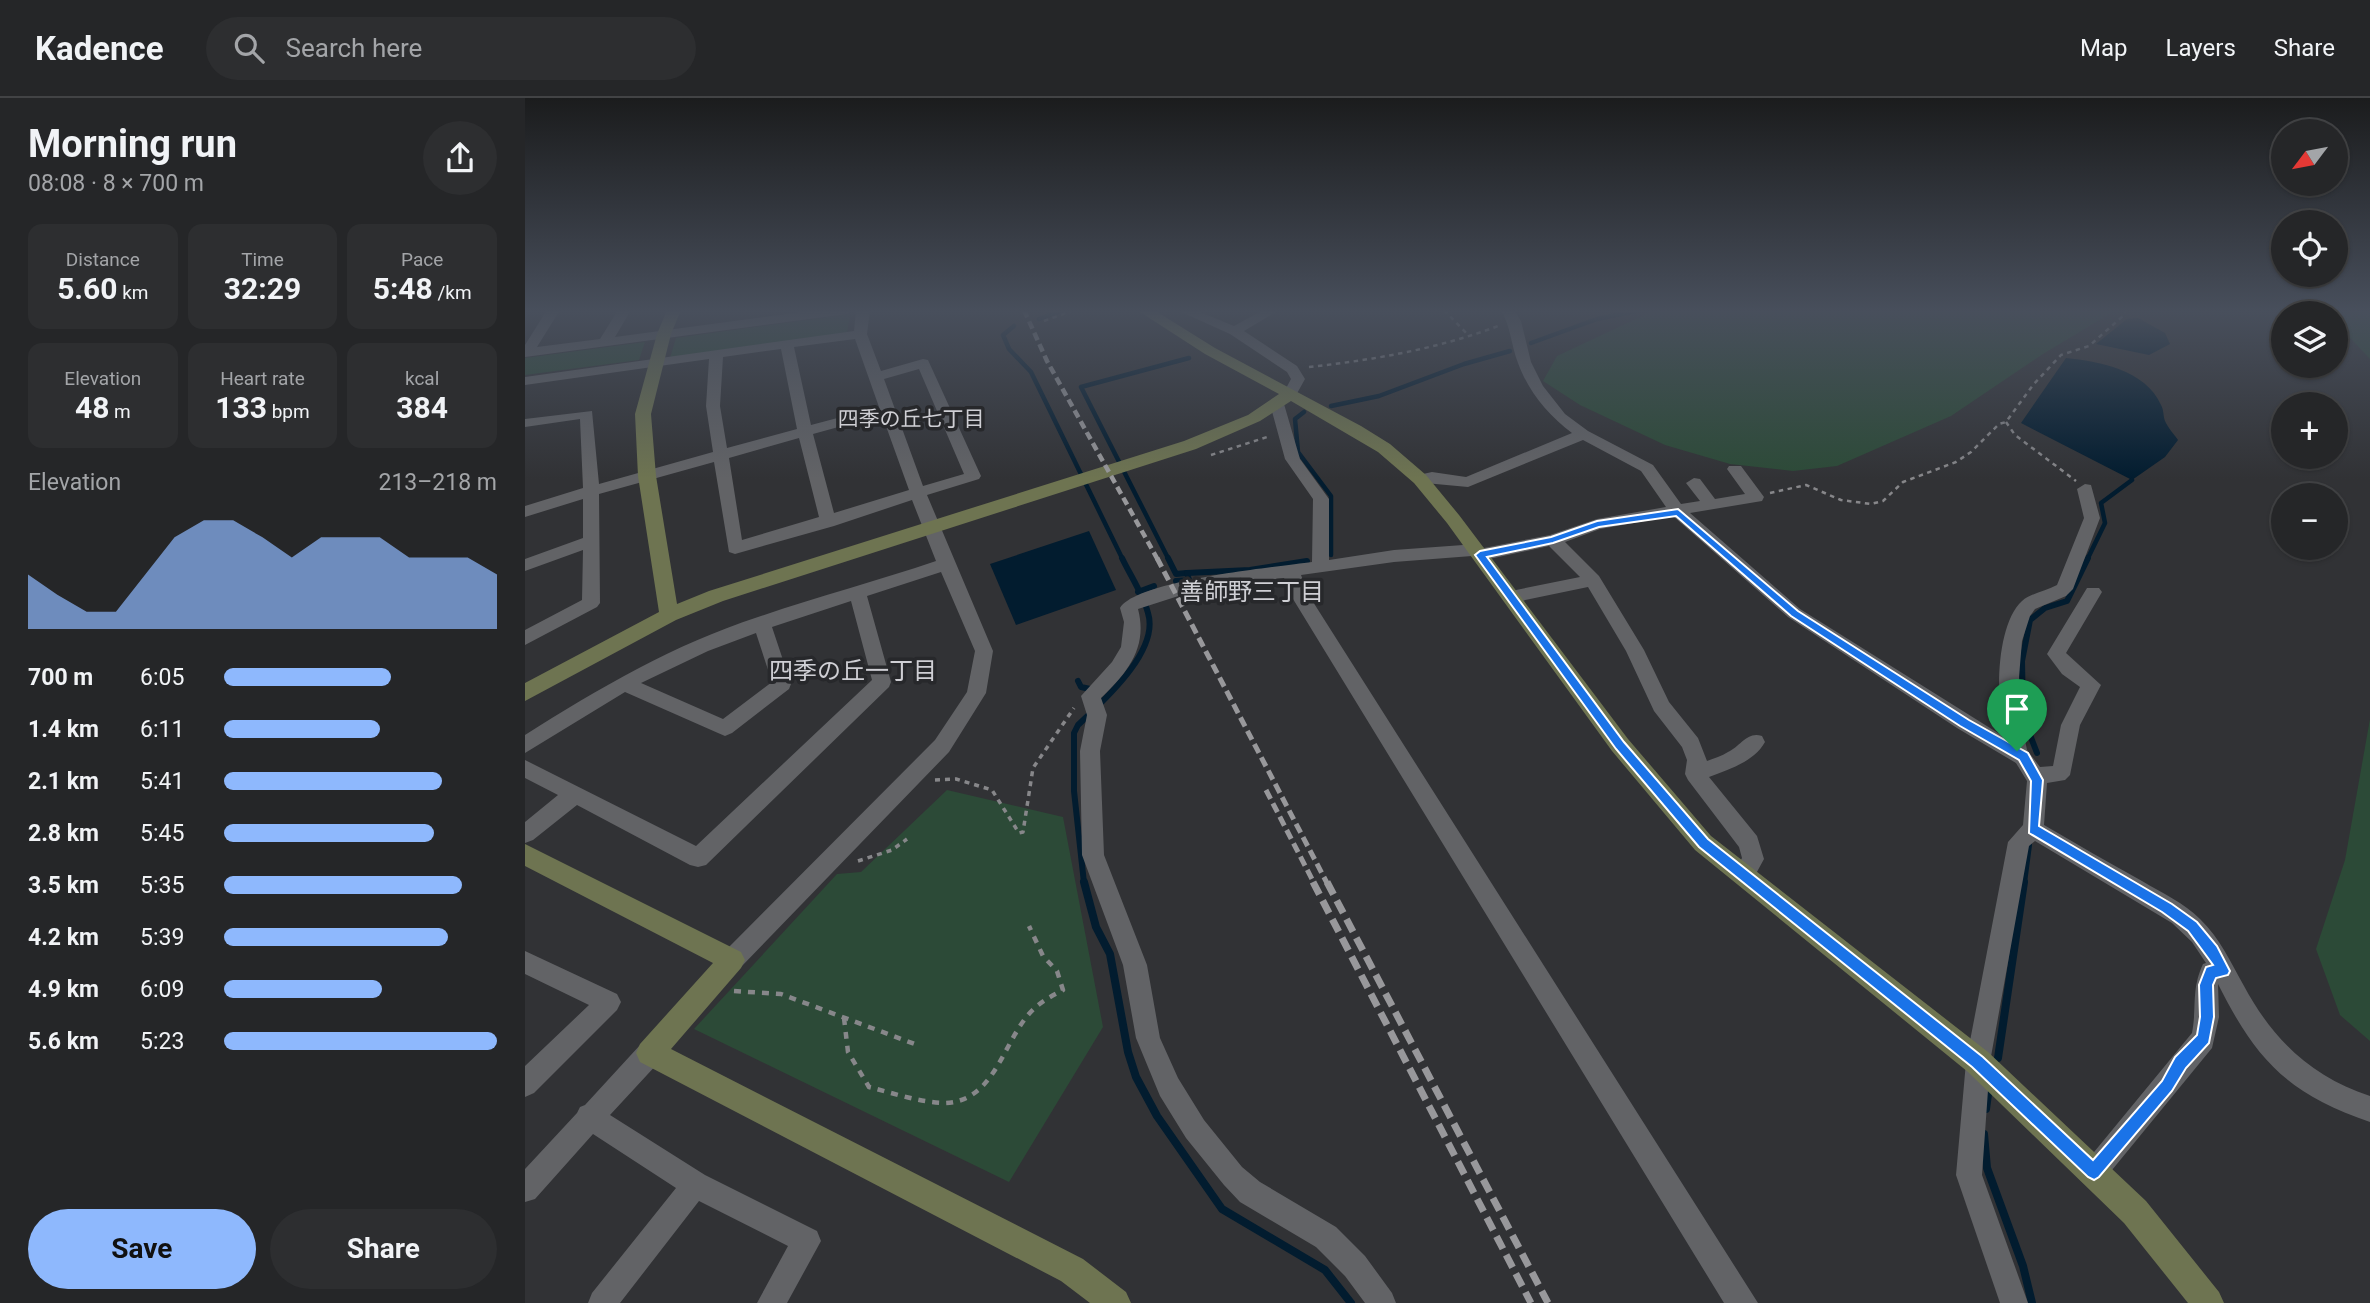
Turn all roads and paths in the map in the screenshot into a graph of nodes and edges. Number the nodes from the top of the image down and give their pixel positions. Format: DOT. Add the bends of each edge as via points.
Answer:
graph roads {
  1 [pos="627,366"];
  2 [pos="655,366"];
  3 [pos="715,366"];
  4 [pos="791,366"];
  5 [pos="872,366"];
  6 [pos="912,366"];
  7 [pos="924,366"];
  8 [pos="1233,366"];
  9 [pos="1288,366"];
  10 [pos="1316,366"];
  11 [pos="1526,366"];
  12 [pos="2051,366"];
  13 [pos="1292,369"];
  14 [pos="876,377"];
  15 [pos="525,381"];
  16 [pos="1283,399"];
  17 [pos="887,409"];
  18 [pos="2006,422"];
  19 [pos="525,423"];
  20 [pos="805,433"];
  21 [pos="1583,434"];
  22 [pos="723,456"];
  23 [pos="1735,469"];
  24 [pos="647,476"];
  25 [pos="1420,479"];
  26 [pos="1694,483"];
  27 [pos="2085,489"];
  28 [pos="591,491"];
  29 [pos="918,494"];
  30 [pos="1756,497"];
  31 [pos="1712,506"];
  32 [pos="525,512"];
  33 [pos="1678,512"];
  34 [pos="828,522"];
  35 [pos="931,529"];
  36 [pos="1553,540"];
  37 [pos="590,541"];
  38 [pos="1478,552"];
  39 [pos="946,564"];
  40 [pos="525,565"];
  41 [pos="1321,566"];
  42 [pos="1291,572"];
  43 [pos="1593,580"];
  44 [pos="2093,592"];
  45 [pos="858,594"];
  46 [pos="1511,597"];
  47 [pos="669,615"];
  48 [pos="761,622"];
  49 [pos="525,638"];
  50 [pos="626,684"];
  51 [pos="525,693"];
  52 [pos="1094,706"];
  53 [pos="1755,742"];
  54 [pos="525,745"];
  55 [pos="2017,751"];
  56 [pos="525,768"];
  57 [pos="1695,774"];
  58 [pos="2035,776"];
  59 [pos="909,781"];
  60 [pos="575,794"];
  61 [pos="2033,829"];
  62 [pos="525,834"];
  63 [pos="907,839"];
  64 [pos="525,854"];
  65 [pos="836,855"];
  66 [pos="1744,874"];
  67 [pos="1029,926"];
  68 [pos="732,960"];
  69 [pos="525,962"];
  70 [pos="2223,971"];
  71 [pos="708,985"];
  72 [pos="844,1018"];
  73 [pos="920,1046"];
  74 [pos="650,1053"];
  75 [pos="1978,1062"];
  76 [pos="525,1084"];
  77 [pos="2370,1109"];
  78 [pos="589,1116"];
  79 [pos="2094,1172"];
  80 [pos="695,1185"];
  81 [pos="525,1189"];
  82 [pos="601,1303"];
  83 [pos="771,1303"];
  84 [pos="1115,1303"];
  85 [pos="1382,1303"];
  86 [pos="1744,1303"];
  87 [pos="2014,1303"];
  88 [pos="2208,1303"];
  1 -- 15 [label="street"];
  2 -- 24 [label="street" via="643,414"];
  3 -- 22 [label="street" via="713,406"];
  4 -- 20 [label="street"];
  5 -- 14 [label="street"];
  6 -- 14 [label="street"];
  7 -- 29 [label="street" via="973,476"];
  8 -- 16 [label="street"];
  9 -- 13 [label="street"];
  10 -- 13 [label="path"];
  11 -- 21 [label="street" via="1560,417"];
  12 -- 18 [label="path"];
  13 -- 16 [label="street" via="1298,379"];
  14 -- 17 [label="street"];
  16 -- 25 [label="street" via="1355,429"];
  16 -- 35 [label="street" via="1216,436"];
  16 -- 41 [label="street" via="1289,451 1321,499"];
  17 -- 20 [label="street"];
  17 -- 29 [label="street"];
  18 -- 27 [label="path" via="2015,435"];
  18 -- 30 [label="path" via="1956,462 1903,482 1883,500 1871,504 1841,500 1806,485"];
  19 -- 28 [label="street" via="587,414"];
  20 -- 22 [label="street"];
  20 -- 34 [label="street"];
  21 -- 25 [label="street" via="1468,482"];
  21 -- 33 [label="street" via="1647,468"];
  22 -- 24 [label="street"];
  22 -- 34 [label="street" via="735,548"];
  23 -- 30 [label="street"];
  24 -- 28 [label="street"];
  24 -- 47 [label="street"];
  25 -- 38 [label="street"];
  26 -- 31 [label="street"];
  27 -- 55 [label="street" via="2092,518 2064,589 2028,605 2017,622 2010,678"];
  28 -- 32 [label="street"];
  28 -- 37 [label="street"];
  29 -- 34 [label="street"];
  29 -- 35 [label="street"];
  30 -- 31 [label="street"];
  31 -- 33 [label="street"];
  33 -- 36 [label="street" via="1597,524"];
  33 -- 55 [label="street" via="1794,613 1965,723"];
  35 -- 39 [label="street"];
  35 -- 47 [label="street"];
  36 -- 38 [label="street"];
  36 -- 43 [label="street"];
  37 -- 40 [label="street"];
  37 -- 49 [label="street" via="591,603"];
  38 -- 41 [label="street"];
  38 -- 46 [label="street"];
  39 -- 45 [label="street"];
  39 -- 59 [label="street" via="984,651 977,693 942,746"];
  41 -- 42 [label="street"];
  42 -- 52 [label="street" via="1194,585 1134,602 1129,608 1135,626 1132,646"];
  42 -- 86 [label="street" via="1306,607"];
  43 -- 46 [label="street"];
  43 -- 57 [label="street" via="1635,650 1661,706 1691,744 1697,760"];
  44 -- 58 [label="street" via="2056,654 2091,685 2067,731 2063,769 2058,775"];
  45 -- 48 [label="street"];
  45 -- 60 [label="street" via="882,682 698,858"];
  46 -- 66 [label="street" via="1661,797 1703,843"];
  47 -- 51 [label="street"];
  48 -- 50 [label="street" via="666,661"];
  48 -- 50 [label="street" via="782,684 725,728"];
  50 -- 54 [label="street"];
  52 -- 59 [label="path" via="1072,709 1033,768 1023,832 1019,833 992,790 956,779"];
  52 -- 85 [label="street" via="1090,751 1093,855 1135,965 1148,1038 1169,1087 1195,1129 1233,1175 1250,1192 1326,1237"];
  53 -- 57 [label="street" via="1736,758"];
  55 -- 58 [label="street"];
  56 -- 60 [label="street"];
  57 -- 66 [label="street" via="1749,843 1753,859"];
  58 -- 61 [label="street"];
  59 -- 65 [label="street"];
  60 -- 62 [label="street"];
  61 -- 70 [label="street" via="2193,926"];
  61 -- 75 [label="street" via="2019,842"];
  63 -- 65 [label="path" via="870,859 852,862"];
  64 -- 68 [label="street"];
  65 -- 68 [label="street"];
  66 -- 75 [label="street"];
  67 -- 72 [label="path" via="1043,956 1057,971 1063,990 1039,1003 986,1083 955,1102 869,1087 848,1052"];
  68 -- 71 [label="street"];
  69 -- 76 [label="street" via="609,1002"];
  70 -- 77 [label="street" via="2267,1046 2299,1078 2330,1096"];
  70 -- 79 [label="street" via="2211,972 2206,985 2203,1038"];
  71 -- 72 [label="path" via="781,994"];
  71 -- 74 [label="street"];
  72 -- 73 [label="path"];
  74 -- 78 [label="street"];
  74 -- 84 [label="street" via="1072,1270"];
  75 -- 79 [label="street"];
  75 -- 87 [label="street" via="1969,1174"];
  78 -- 80 [label="street"];
  78 -- 81 [label="street"];
  79 -- 88 [label="street" via="2135,1212"];
  80 -- 82 [label="street"];
  80 -- 83 [label="street" via="807,1241"];
}
